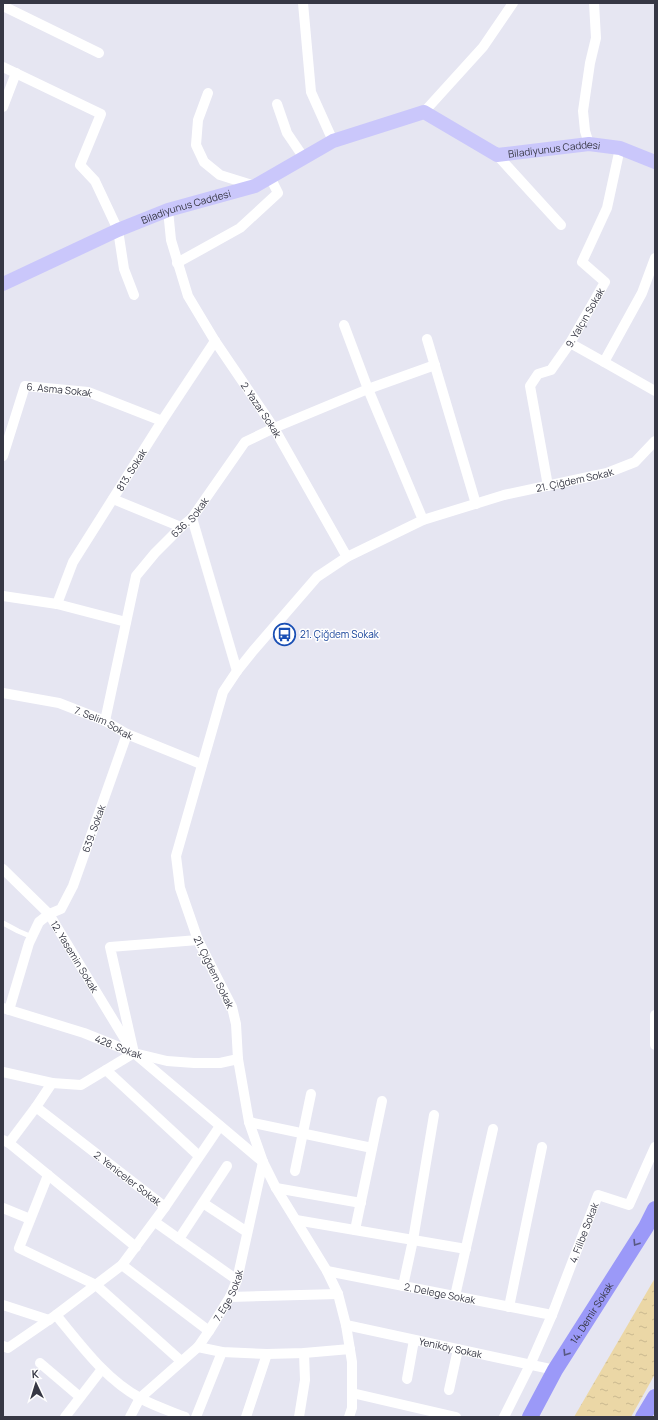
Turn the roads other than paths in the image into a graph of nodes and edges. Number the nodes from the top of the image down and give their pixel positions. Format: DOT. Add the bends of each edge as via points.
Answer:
graph roads {
  1 [pos="303,3"];
  2 [pos="513,3"];
  3 [pos="594,3"];
  4 [pos="3,6"];
  5 [pos="99,53"];
  6 [pos="3,67"];
  7 [pos="16,73"];
  8 [pos="208,93"];
  9 [pos="277,104"];
  10 [pos="3,107"];
  11 [pos="424,112"];
  12 [pos="333,141"];
  13 [pos="589,144"];
  14 [pos="620,148"];
  15 [pos="497,155"];
  16 [pos="304,158"];
  17 [pos="655,162"];
  18 [pos="270,177"];
  19 [pos="255,186"];
  20 [pos="168,210"];
  21 [pos="561,225"];
  22 [pos="118,230"];
  23 [pos="655,258"];
  24 [pos="177,263"];
  25 [pos="3,284"];
  26 [pos="134,296"];
  27 [pos="344,325"];
  28 [pos="427,339"];
  29 [pos="215,341"];
  30 [pos="570,343"];
  31 [pos="604,362"];
  32 [pos="435,365"];
  33 [pos="368,389"];
  34 [pos="655,392"];
  35 [pos="162,421"];
  36 [pos="274,428"];
  37 [pos="655,441"];
  38 [pos="3,456"];
  39 [pos="548,486"];
  40 [pos="113,499"];
  41 [pos="476,504"];
  42 [pos="192,518"];
  43 [pos="423,520"];
  44 [pos="181,527"];
  45 [pos="347,557"];
  46 [pos="3,596"];
  47 [pos="57,604"];
  48 [pos="126,622"];
  49 [pos="236,671"];
  50 [pos="3,693"];
  51 [pos="105,721"];
  52 [pos="128,734"];
  53 [pos="201,764"];
  54 [pos="3,869"];
  55 [pos="48,914"];
  56 [pos="3,923"];
  57 [pos="32,937"];
  58 [pos="198,940"];
  59 [pos="6,1009"];
  60 [pos="655,1015"];
  61 [pos="655,1045"];
  62 [pos="134,1053"];
  63 [pos="238,1059"];
  64 [pos="106,1070"];
  65 [pos="3,1072"];
  66 [pos="52,1083"];
  67 [pos="312,1094"];
  68 [pos="382,1101"];
  69 [pos="36,1107"];
  70 [pos="434,1115"];
  71 [pos="249,1122"];
  72 [pos="220,1126"];
  73 [pos="492,1129"];
  74 [pos="303,1133"];
  75 [pos="6,1142"];
  76 [pos="542,1147"];
  77 [pos="655,1147"];
  78 [pos="372,1148"];
  79 [pos="199,1156"];
  80 [pos="263,1162"];
  81 [pos="227,1166"];
  82 [pos="295,1171"];
  83 [pos="48,1175"];
  84 [pos="276,1188"];
  85 [pos="203,1203"];
  86 [pos="361,1203"];
  87 [pos="165,1207"];
  88 [pos="3,1208"];
  89 [pos="655,1209"];
  90 [pos="30,1219"];
  91 [pos="296,1220"];
  92 [pos="155,1222"];
  93 [pos="355,1230"];
  94 [pos="247,1232"];
  95 [pos="179,1239"];
  96 [pos="413,1240"];
  97 [pos="136,1247"];
  98 [pos="466,1249"];
  99 [pos="122,1265"];
  100 [pos="327,1271"];
  101 [pos="237,1280"];
  102 [pos="96,1285"];
  103 [pos="403,1286"];
  104 [pos="338,1294"];
  105 [pos="455,1296"];
  106 [pos="230,1297"];
  107 [pos="3,1305"];
  108 [pos="509,1307"];
  109 [pos="552,1315"];
  110 [pos="53,1318"];
  111 [pos="346,1325"];
  112 [pos="209,1331"];
  113 [pos="414,1340"];
  114 [pos="198,1347"];
  115 [pos="5,1349"];
  116 [pos="350,1349"];
  117 [pos="458,1349"];
  118 [pos="222,1352"];
  119 [pos="304,1353"];
  120 [pos="267,1354"];
  121 [pos="181,1361"];
  122 [pos="40,1363"];
  123 [pos="530,1365"];
  124 [pos="102,1369"];
  125 [pos="555,1370"];
  126 [pos="406,1379"];
  127 [pos="449,1390"];
  128 [pos="352,1393"];
  129 [pos="80,1397"];
  130 [pos="655,1397"];
  131 [pos="140,1398"];
  132 [pos="65,1417"];
  133 [pos="130,1417"];
  134 [pos="186,1417"];
  135 [pos="196,1417"];
  136 [pos="246,1417"];
  137 [pos="299,1417"];
  138 [pos="349,1417"];
  139 [pos="456,1417"];
  140 [pos="504,1417"];
  141 [pos="530,1417"];
  142 [pos="643,1417"];
  1 -- 12 [label="street" via="312,92"];
  2 -- 11 [label="street" via="483,47"];
  3 -- 13 [label="street" via="596,38 583,111"];
  4 -- 5 [label="street"];
  6 -- 7 [label="street"];
  7 -- 10 [label="street"];
  7 -- 22 [label="street" via="101,114 80,165 95,181"];
  8 -- 19 [label="street, Biladiyunus Caddesi" via="198,120 196,145 204,162 220,175"];
  9 -- 16 [label="street" via="287,133"];
  11 -- 12 [label="street, Biladiyunus Caddesi"];
  11 -- 15 [label="street, Biladiyunus Caddesi"];
  12 -- 16 [label="street, Biladiyunus Caddesi"];
  13 -- 14 [label="street, Biladiyunus Caddesi"];
  13 -- 15 [label="street, Biladiyunus Caddesi"];
  14 -- 17 [label="street, Biladiyunus Caddesi"];
  14 -- 30 [label="street, 9. Yalçın Sokak" via="607,208 582,262 605,282"];
  15 -- 21 [label="street"];
  16 -- 18 [label="street, Biladiyunus Caddesi"];
  18 -- 19 [label="street, Biladiyunus Caddesi"];
  18 -- 24 [label="street" via="278,193 240,228"];
  19 -- 20 [label="street, Biladiyunus Caddesi"];
  20 -- 22 [label="street, Biladiyunus Caddesi"];
  20 -- 24 [label="street, 2. Yazar Sokak" via="171,240"];
  22 -- 25 [label="street, Biladiyunus Caddesi"];
  22 -- 26 [label="street" via="124,269"];
  23 -- 31 [label="street" via="642,293"];
  24 -- 29 [label="street, 2. Yazar Sokak" via="188,296"];
  27 -- 33 [label="street"];
  28 -- 32 [label="street"];
  29 -- 35 [label="street, 813. Sokak"];
  29 -- 36 [label="street, 2. Yazar Sokak"];
  30 -- 31 [label="street"];
  30 -- 39 [label="street, 9. Yalçın Sokak" via="551,370 538,374 530,386"];
  31 -- 34 [label="street"];
  32 -- 33 [label="street, 636. Sokak"];
  32 -- 41 [label="street"];
  33 -- 36 [label="street, 636. Sokak"];
  33 -- 43 [label="street"];
  35 -- 38 [label="street, 6. Asma Sokak" via="88,392 25,386"];
  35 -- 40 [label="street, 813. Sokak"];
  36 -- 42 [label="street, 636. Sokak" via="245,442"];
  36 -- 45 [label="street, 2. Yazar Sokak"];
  37 -- 39 [label="street, 21. Çiğdem Sokak" via="635,462 607,473"];
  39 -- 41 [label="street, 21. Çiğdem Sokak"];
  40 -- 44 [label="street"];
  40 -- 47 [label="street, 813. Sokak" via="73,562"];
  41 -- 43 [label="street, 21. Çiğdem Sokak"];
  42 -- 44 [label="street, 636. Sokak"];
  42 -- 49 [label="street"];
  43 -- 45 [label="street, 21. Çiğdem Sokak"];
  44 -- 48 [label="street, 636. Sokak" via="136,576"];
  45 -- 49 [label="street, 21. Çiğdem Sokak" via="317,577"];
  46 -- 47 [label="street"];
  47 -- 48 [label="street"];
  48 -- 51 [label="street, 636. Sokak"];
  49 -- 53 [label="street, 21. Çiğdem Sokak" via="223,692"];
  50 -- 51 [label="street, 7. Selim Sokak" via="59,703"];
  51 -- 52 [label="street, 7. Selim Sokak"];
  52 -- 53 [label="street, 7. Selim Sokak"];
  52 -- 55 [label="street, 639. Sokak" via="73,886 61,909"];
  53 -- 58 [label="street, 21. Çiğdem Sokak" via="176,856 180,888"];
  54 -- 55 [label="street, 12. Yasemin Sokak"];
  55 -- 57 [label="street, 639. Sokak" via="39,922"];
  55 -- 62 [label="street, 12. Yasemin Sokak"];
  56 -- 57 [label="lane"];
  57 -- 59 [label="street, 639. Sokak"];
  58 -- 62 [label="street" via="110,947"];
  58 -- 63 [label="street, 21. Çiğdem Sokak" via="232,1007 236,1024"];
  59 -- 62 [label="street, 428. Sokak" via="84,1033"];
  60 -- 61 [label="street"];
  62 -- 63 [label="street, 428. Sokak" via="167,1061 194,1063 220,1063"];
  62 -- 64 [label="street"];
  62 -- 72 [label="street"];
  63 -- 71 [label="street, 21. Çiğdem Sokak"];
  64 -- 66 [label="street" via="81,1085"];
  64 -- 79 [label="street"];
  65 -- 66 [label="street"];
  66 -- 69 [label="street"];
  67 -- 74 [label="street"];
  68 -- 78 [label="street"];
  69 -- 75 [label="street"];
  69 -- 87 [label="street, 2. Yeniceler Sokak"];
  70 -- 96 [label="street"];
  71 -- 74 [label="street"];
  71 -- 80 [label="street, 21. Çiğdem Sokak"];
  72 -- 79 [label="street"];
  72 -- 80 [label="street"];
  73 -- 98 [label="street"];
  74 -- 78 [label="street"];
  74 -- 82 [label="street"];
  75 -- 83 [label="street"];
  76 -- 108 [label="street"];
  77 -- 109 [label="street, 4. Filibe Sokak" via="629,1205 598,1195"];
  78 -- 86 [label="street"];
  79 -- 87 [label="street"];
  80 -- 84 [label="street, 21. Çiğdem Sokak"];
  80 -- 94 [label="street, 7. Ege Sokak"];
  81 -- 85 [label="street"];
  83 -- 90 [label="street"];
  83 -- 97 [label="street"];
  84 -- 86 [label="street"];
  84 -- 91 [label="street, 21. Çiğdem Sokak"];
  85 -- 94 [label="street"];
  85 -- 95 [label="street"];
  86 -- 93 [label="street"];
  87 -- 92 [label="street, 2. Yeniceler Sokak"];
  88 -- 90 [label="street"];
  89 -- 125 [label="main road, 14. Demir Sokak, one-way"];
  90 -- 102 [label="street" via="20,1248"];
  91 -- 93 [label="street"];
  91 -- 100 [label="street, 21. Çiğdem Sokak"];
  92 -- 95 [label="street"];
  92 -- 97 [label="street, 2. Yeniceler Sokak"];
  93 -- 96 [label="street"];
  94 -- 101 [label="street, 7. Ege Sokak"];
  95 -- 101 [label="street"];
  96 -- 98 [label="street"];
  96 -- 103 [label="street"];
  97 -- 99 [label="street, 2. Yeniceler Sokak"];
  98 -- 105 [label="street"];
  99 -- 102 [label="street, 2. Yeniceler Sokak"];
  99 -- 112 [label="street"];
  100 -- 103 [label="street, 2. Delege Sokak"];
  100 -- 104 [label="street, 21. Çiğdem Sokak"];
  101 -- 106 [label="street, 7. Ege Sokak"];
  102 -- 110 [label="street, 2. Yeniceler Sokak"];
  102 -- 121 [label="street"];
  103 -- 105 [label="street, 2. Delege Sokak"];
  104 -- 106 [label="street"];
  104 -- 111 [label="street, 21. Çiğdem Sokak"];
  105 -- 108 [label="street, 2. Delege Sokak"];
  106 -- 112 [label="street, 7. Ege Sokak"];
  107 -- 110 [label="street"];
  108 -- 109 [label="street, 2. Delege Sokak"];
  109 -- 123 [label="street"];
  110 -- 115 [label="street, 2. Yeniceler Sokak"];
  110 -- 124 [label="street"];
  111 -- 113 [label="street, Yeniköy Sokak"];
  111 -- 116 [label="street, 21. Çiğdem Sokak"];
  112 -- 114 [label="street, 7. Ege Sokak"];
  113 -- 117 [label="street, Yeniköy Sokak"];
  113 -- 126 [label="street"];
  114 -- 118 [label="street"];
  114 -- 121 [label="street, 7. Ege Sokak"];
  116 -- 119 [label="street"];
  116 -- 128 [label="street, 21. Çiğdem Sokak"];
  117 -- 123 [label="street, Yeniköy Sokak"];
  117 -- 127 [label="street"];
  118 -- 120 [label="street"];
  118 -- 135 [label="street"];
  119 -- 120 [label="street"];
  119 -- 137 [label="street" via="305,1380"];
  120 -- 136 [label="street"];
  121 -- 131 [label="street, 7. Ege Sokak"];
  122 -- 129 [label="street"];
  123 -- 125 [label="street, Yeniköy Sokak"];
  123 -- 140 [label="street"];
  124 -- 129 [label="street"];
  124 -- 131 [label="street"];
  125 -- 141 [label="main road, 14. Demir Sokak"];
  128 -- 138 [label="street, 21. Çiğdem Sokak"];
  128 -- 139 [label="street"];
  129 -- 132 [label="street"];
  130 -- 142 [label="main road"];
  131 -- 133 [label="street"];
  131 -- 134 [label="street"];
}
